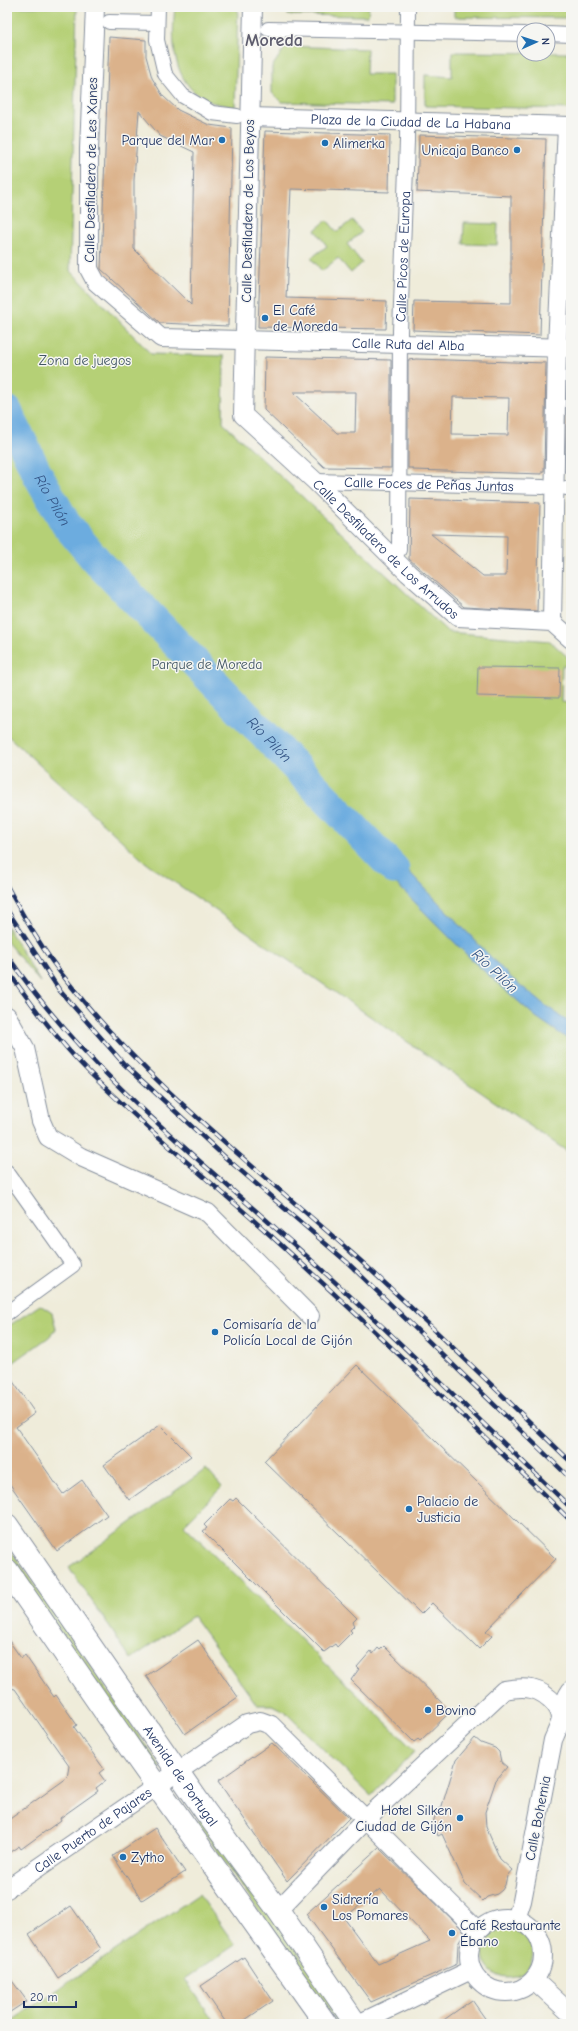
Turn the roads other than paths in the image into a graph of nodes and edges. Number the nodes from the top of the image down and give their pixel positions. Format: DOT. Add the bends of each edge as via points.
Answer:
graph roads {
  1 [pos="94,7"];
  2 [pos="158,7"];
  3 [pos="253,7"];
  4 [pos="408,7"];
  5 [pos="109,22"];
  6 [pos="158,23"];
  7 [pos="268,29"];
  8 [pos="408,32"];
  9 [pos="516,34"];
  10 [pos="556,34"];
  11 [pos="571,35"];
  12 [pos="244,117"];
  13 [pos="407,121"];
  14 [pos="569,126"];
  15 [pos="246,340"];
  16 [pos="400,344"];
  17 [pos="564,348"];
  18 [pos="243,415"];
  19 [pos="315,481"];
  20 [pos="400,483"];
  21 [pos="543,487"];
  22 [pos="394,558"];
  23 [pos="552,622"];
  24 [pos="571,639"];
  25 [pos="7,1016"];
  26 [pos="7,1172"];
  27 [pos="7,1313"];
  28 [pos="310,1316"];
  29 [pos="7,1526"];
  30 [pos="7,1570"];
  31 [pos="564,1708"];
  32 [pos="179,1772"];
  33 [pos="157,1786"];
  34 [pos="366,1819"];
  35 [pos="7,1888"];
  36 [pos="278,1910"];
  37 [pos="516,1919"];
  38 [pos="477,1930"];
  39 [pos="471,1970"];
  40 [pos="534,1980"];
  41 [pos="571,2014"];
  42 [pos="326,2024"];
  43 [pos="357,2024"];
  1 -- 15 [label="street, Calle Desfiladero de Les Xanes" via="89,149 89,269 96,282 161,338"];
  2 -- 6 [label="street, Plaza de la Ciudad de La Habana"];
  3 -- 12 [label="street, Calle Desfiladero de Los Beyos"];
  4 -- 8 [label="street, Calle Picos de Europa"];
  5 -- 6 [label="street"];
  6 -- 12 [label="street, Plaza de la Ciudad de La Habana" via="157,40 165,74 184,96 212,113"];
  7 -- 8 [label="street"];
  8 -- 9 [label="street"];
  8 -- 13 [label="street, Calle Picos de Europa"];
  10 -- 11 [label="street"];
  12 -- 13 [label="street, Plaza de la Ciudad de La Habana"];
  12 -- 15 [label="street, Calle Desfiladero de Los Beyos"];
  13 -- 14 [label="street, Plaza de la Ciudad de La Habana"];
  13 -- 16 [label="street, Calle Picos de Europa"];
  14 -- 17 [label="street"];
  15 -- 16 [label="street, Calle Ruta del Alba"];
  15 -- 18 [label="street, Calle Desfiladero de Los Beyos"];
  16 -- 17 [label="street, Calle Ruta del Alba"];
  16 -- 20 [label="street, Calle Picos de Europa"];
  17 -- 23 [label="street"];
  18 -- 19 [label="street, Calle Desfiladero de Los Arrudos"];
  19 -- 20 [label="street, Calle Foces de Peñas Juntas"];
  19 -- 22 [label="street, Calle Desfiladero de Los Arrudos"];
  20 -- 21 [label="street, Calle Foces de Peñas Juntas"];
  20 -- 22 [label="street, Calle Picos de Europa" via="399,550"];
  22 -- 23 [label="street, Calle Desfiladero de Los Arrudos" via="458,617"];
  23 -- 24 [label="street"];
  25 -- 28 [label="street" via="25,1048 41,1121 48,1137 82,1156 208,1212"];
  26 -- 27 [label="street" via="73,1265"];
  29 -- 32 [label="main road, Avenida de Portugal"];
  30 -- 33 [label="main road, Avenida de Portugal"];
  31 -- 34 [label="street" via="540,1691 520,1687 504,1690"];
  31 -- 37 [label="street, Calle Bohemia" via="560,1732 553,1740 522,1901"];
  32 -- 33 [label="street, Calle Puerto de Pajares"];
  32 -- 34 [label="street, Calle Puerto de Pajares" via="247,1724 260,1721 272,1725"];
  32 -- 36 [label="main road, Avenida de Portugal"];
  33 -- 35 [label="street, Calle Puerto de Pajares"];
  33 -- 42 [label="main road, Avenida de Portugal"];
  34 -- 36 [label="street"];
  34 -- 38 [label="street, Calle Puerto de Pajares"];
  36 -- 43 [label="main road, Avenida de Portugal"];
  37 -- 38 [label="street" via="503,1917 490,1921"];
  37 -- 40 [label="street" via="530,1926 539,1937 543,1949 540,1972"];
  38 -- 39 [label="street" via="468,1954"];
  39 -- 40 [label="street" via="479,1982 490,1990 503,1993 525,1988"];
  39 -- 43 [label="street"];
  40 -- 41 [label="street"];
}
